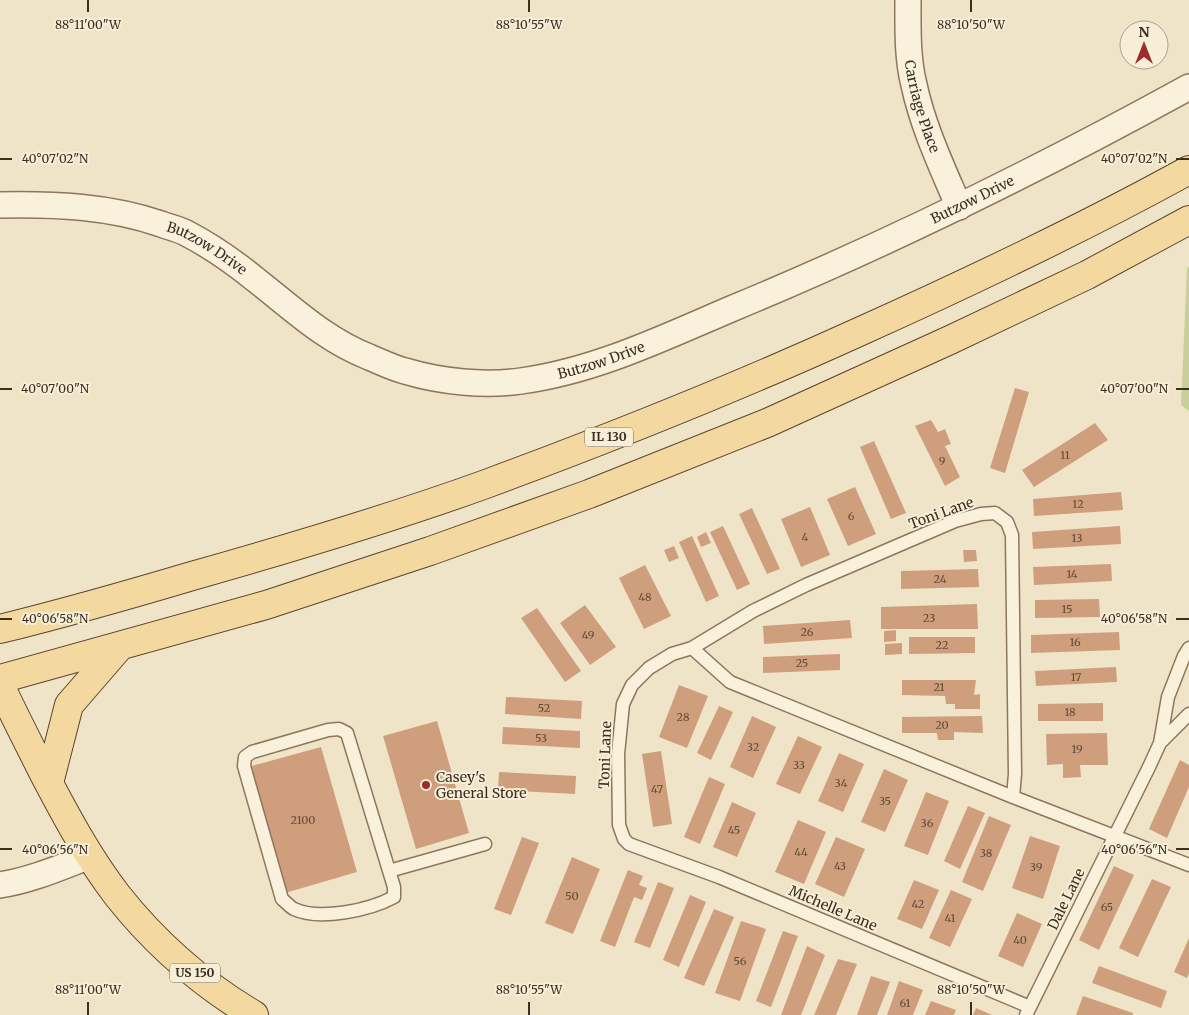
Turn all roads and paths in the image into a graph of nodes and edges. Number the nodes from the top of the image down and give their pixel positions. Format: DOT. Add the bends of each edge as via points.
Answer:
graph roads {
  1 [pos="908,0"];
  2 [pos="1189,87"];
  3 [pos="1189,170"];
  4 [pos="0,205"];
  5 [pos="959,208"];
  6 [pos="1189,220"];
  7 [pos="0,629"];
  8 [pos="120,646"];
  9 [pos="692,648"];
  10 [pos="1189,648"];
  11 [pos="0,679"];
  12 [pos="0,685"];
  13 [pos="1189,714"];
  14 [pos="1160,742"];
  15 [pos="49,783"];
  16 [pos="1013,797"];
  17 [pos="1114,836"];
  18 [pos="624,839"];
  19 [pos="484,844"];
  20 [pos="90,856"];
  21 [pos="1189,865"];
  22 [pos="389,871"];
  23 [pos="0,885"];
  24 [pos="1028,1011"];
  25 [pos="254,1015"];
  1 -- 5 [label="street, Carriage Place" via="908,43 913,84 927,130"];
  2 -- 5 [label="street, Butzow Drive"];
  3 -- 7 [label="main road, IL 130" via="955,289 763,375 633,428 484,484 325,538 70,612"];
  4 -- 5 [label="street, Butzow Drive" via="91,207 135,215 183,232 219,252 321,332 357,352 404,371 438,379 488,384 522,381 580,369 625,354"];
  6 -- 8 [label="main road" via="1087,275 767,423 430,551 266,605"];
  8 -- 11 [label="main road"];
  8 -- 15 [label="main road" via="69,705"];
  9 -- 16 [label="lane" via="730,682"];
  9 -- 16 [label="lane, Toni Lane" via="752,611 806,585 955,521 994,513 1007,522 1012,535 1016,774"];
  9 -- 18 [label="lane, Toni Lane" via="672,654 649,668 632,684 623,704 618,754 619,825"];
  10 -- 14 [label="lane, Dale Lane" via="1168,696"];
  12 -- 15 [label="main road, US 150"];
  13 -- 14 [label="lane, Dale Lane"];
  14 -- 17 [label="lane, Dale Lane"];
  15 -- 20 [label="main road, US 150" via="73,831"];
  16 -- 17 [label="lane"];
  17 -- 21 [label="lane"];
  17 -- 24 [label="lane, Dale Lane"];
  18 -- 24 [label="lane, Michelle Lane" via="629,844 718,877"];
  19 -- 22 [label="lane"];
  20 -- 23 [label="street" via="41,875"];
  20 -- 25 [label="main road, US 150" via="150,933 187,968"];
  22 -- 22 [label="lane" via="348,733 339,729 328,730 252,752 245,757 244,766 282,900 294,909 306,912 348,912 394,897"];
}
